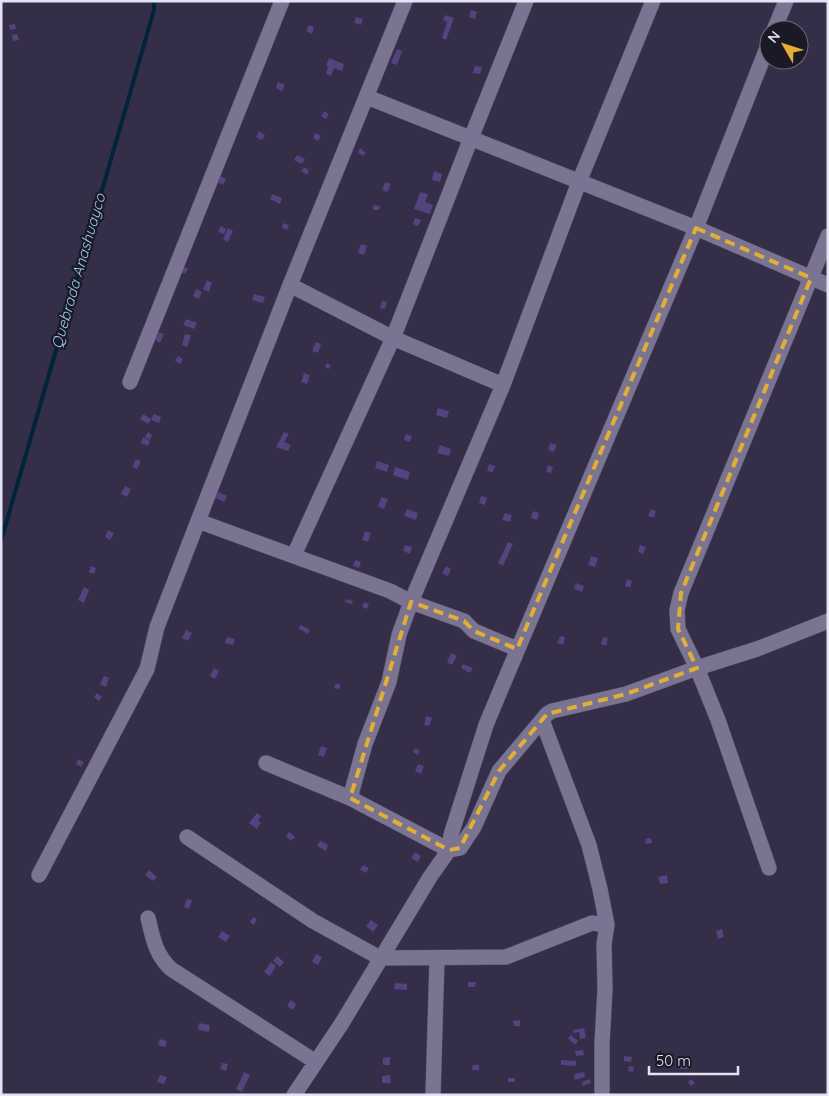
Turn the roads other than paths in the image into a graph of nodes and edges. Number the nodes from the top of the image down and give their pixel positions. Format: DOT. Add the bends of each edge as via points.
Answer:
graph roads {
  1 [pos="282,1"];
  2 [pos="405,1"];
  3 [pos="526,1"];
  4 [pos="653,1"];
  5 [pos="786,1"];
  6 [pos="778,20"];
  7 [pos="759,68"];
  8 [pos="368,97"];
  9 [pos="471,138"];
  10 [pos="579,182"];
  11 [pos="696,228"];
  12 [pos="828,236"];
  13 [pos="811,278"];
  14 [pos="290,285"];
  15 [pos="828,285"];
  16 [pos="393,338"];
  17 [pos="130,382"];
  18 [pos="503,385"];
  19 [pos="198,521"];
  20 [pos="294,555"];
  21 [pos="411,602"];
  22 [pos="828,621"];
  23 [pos="517,649"];
  24 [pos="697,668"];
  25 [pos="542,720"];
  26 [pos="266,763"];
  27 [pos="350,798"];
  28 [pos="187,837"];
  29 [pos="449,850"];
  30 [pos="769,868"];
  31 [pos="39,875"];
  32 [pos="148,918"];
  33 [pos="607,925"];
  34 [pos="380,958"];
  35 [pos="437,959"];
  36 [pos="316,1062"];
  37 [pos="294,1095"];
  38 [pos="433,1095"];
  39 [pos="602,1095"];
  1 -- 17 [label="street"];
  2 -- 8 [label="street"];
  3 -- 9 [label="street"];
  4 -- 10 [label="street"];
  5 -- 6 [label="street"];
  7 -- 11 [label="street"];
  8 -- 9 [label="street"];
  8 -- 14 [label="street"];
  9 -- 10 [label="street"];
  9 -- 16 [label="street"];
  10 -- 11 [label="street"];
  10 -- 18 [label="street"];
  11 -- 13 [label="street"];
  11 -- 23 [label="street"];
  12 -- 13 [label="street"];
  13 -- 15 [label="street"];
  13 -- 24 [label="street" via="681,593 677,610 678,629"];
  14 -- 16 [label="street"];
  14 -- 19 [label="street"];
  16 -- 18 [label="street"];
  16 -- 20 [label="street"];
  18 -- 21 [label="street"];
  19 -- 20 [label="street"];
  19 -- 31 [label="street" via="157,627 147,668"];
  20 -- 21 [label="street"];
  21 -- 23 [label="street" via="464,621 474,631"];
  21 -- 27 [label="street" via="399,635 390,682 363,751"];
  22 -- 24 [label="street"];
  23 -- 29 [label="street" via="486,725"];
  24 -- 25 [label="street" via="626,694 552,710"];
  24 -- 30 [label="street"];
  25 -- 29 [label="street" via="499,771 474,827 460,848"];
  25 -- 33 [label="street" via="589,845"];
  26 -- 27 [label="street"];
  27 -- 29 [label="street"];
  28 -- 34 [label="street" via="314,921"];
  29 -- 34 [label="street"];
  32 -- 36 [label="street" via="156,948 171,969"];
  33 -- 35 [label="street" via="592,923 506,957"];
  33 -- 39 [label="street"];
  34 -- 35 [label="street"];
  34 -- 36 [label="street"];
  35 -- 38 [label="street"];
  36 -- 37 [label="street"];
}
